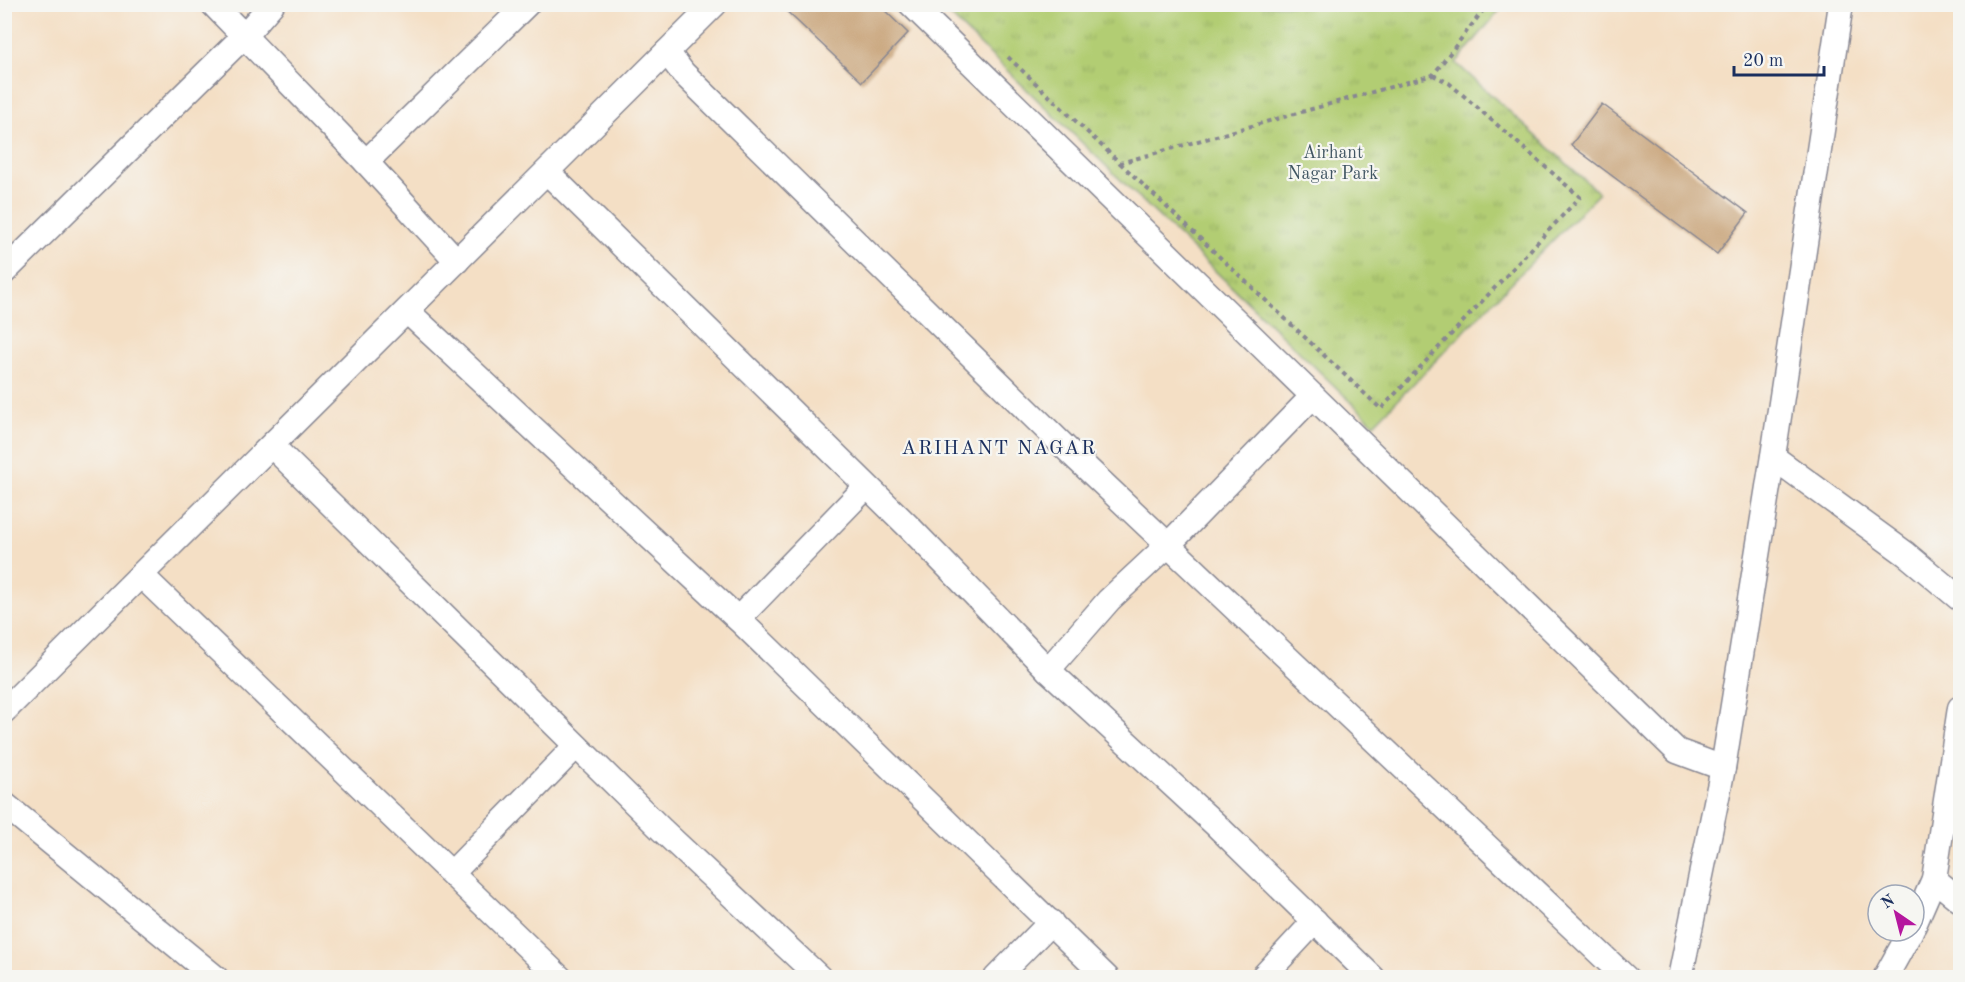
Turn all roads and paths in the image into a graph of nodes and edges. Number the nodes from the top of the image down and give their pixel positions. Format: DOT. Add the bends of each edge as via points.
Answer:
graph roads {
  1 [pos="213,4"];
  2 [pos="272,4"];
  3 [pos="527,4"];
  4 [pos="911,4"];
  5 [pos="1488,4"];
  6 [pos="1840,4"];
  7 [pos="701,9"];
  8 [pos="244,36"];
  9 [pos="667,52"];
  10 [pos="1003,52"];
  11 [pos="1433,75"];
  12 [pos="366,162"];
  13 [pos="1120,162"];
  14 [pos="547,172"];
  15 [pos="457,261"];
  16 [pos="4,272"];
  17 [pos="407,311"];
  18 [pos="1313,396"];
  19 [pos="272,446"];
  20 [pos="1773,457"];
  21 [pos="866,487"];
  22 [pos="1167,544"];
  23 [pos="141,575"];
  24 [pos="1960,600"];
  25 [pos="738,619"];
  26 [pos="1048,670"];
  27 [pos="1960,708"];
  28 [pos="4,711"];
  29 [pos="576,746"];
  30 [pos="1723,768"];
  31 [pos="4,804"];
  32 [pos="452,873"];
  33 [pos="1934,879"];
  34 [pos="1926,897"];
  35 [pos="1960,900"];
  36 [pos="1315,921"];
  37 [pos="1051,922"];
  38 [pos="1905,943"];
  39 [pos="216,978"];
  40 [pos="560,978"];
  41 [pos="820,978"];
  42 [pos="996,978"];
  43 [pos="1107,978"];
  44 [pos="1262,978"];
  45 [pos="1373,978"];
  46 [pos="1626,978"];
  47 [pos="1680,978"];
  48 [pos="1886,978"];
  1 -- 8 [label="street"];
  2 -- 8 [label="street"];
  3 -- 12 [label="street"];
  4 -- 18 [label="street"];
  5 -- 11 [label="path"];
  6 -- 20 [label="street"];
  7 -- 9 [label="street"];
  8 -- 12 [label="street"];
  8 -- 16 [label="street"];
  9 -- 14 [label="street"];
  9 -- 22 [label="street" via="700,90"];
  10 -- 13 [label="path"];
  11 -- 13 [label="path"];
  11 -- 13 [label="path" via="1449,83 1580,197 1381,409"];
  12 -- 15 [label="street"];
  14 -- 15 [label="street"];
  14 -- 21 [label="street"];
  15 -- 17 [label="street"];
  17 -- 19 [label="street"];
  17 -- 25 [label="street"];
  18 -- 22 [label="street"];
  18 -- 30 [label="street" via="1677,751"];
  19 -- 23 [label="street"];
  19 -- 29 [label="street"];
  20 -- 24 [label="street" via="1906,554"];
  20 -- 30 [label="street"];
  21 -- 25 [label="street"];
  21 -- 26 [label="street"];
  22 -- 26 [label="street" via="1109,600"];
  22 -- 46 [label="street"];
  23 -- 28 [label="street"];
  23 -- 32 [label="street"];
  25 -- 37 [label="street"];
  26 -- 36 [label="street"];
  27 -- 33 [label="street"];
  29 -- 32 [label="street"];
  29 -- 41 [label="street"];
  30 -- 47 [label="street"];
  31 -- 39 [label="street"];
  32 -- 40 [label="street"];
  33 -- 34 [label="street"];
  33 -- 35 [label="street"];
  36 -- 44 [label="street"];
  36 -- 45 [label="street"];
  37 -- 42 [label="street"];
  37 -- 43 [label="street"];
  38 -- 48 [label="street"];
}
